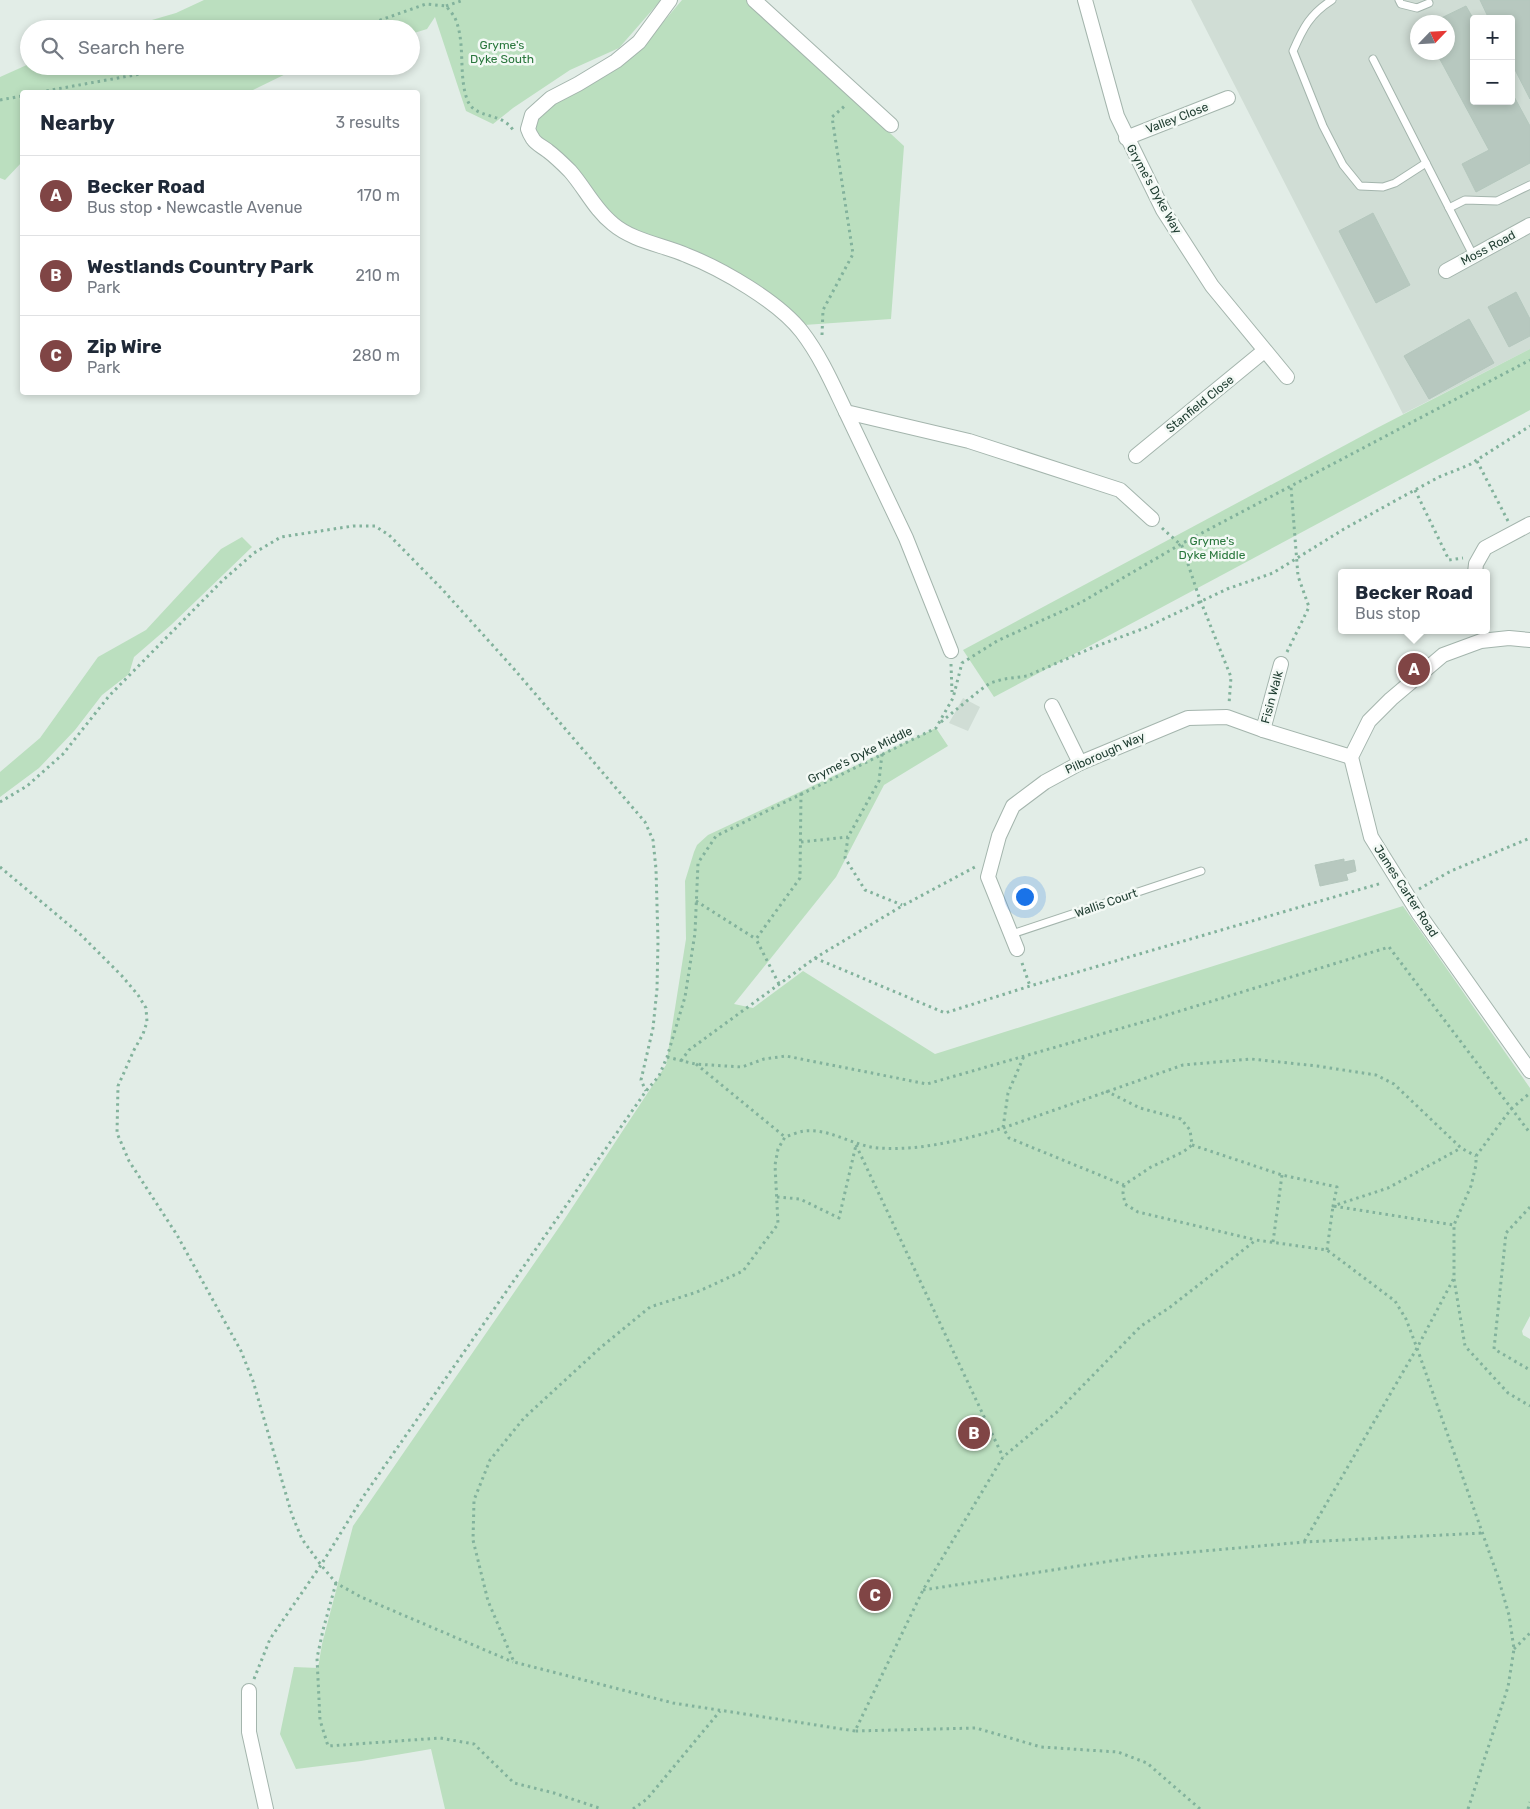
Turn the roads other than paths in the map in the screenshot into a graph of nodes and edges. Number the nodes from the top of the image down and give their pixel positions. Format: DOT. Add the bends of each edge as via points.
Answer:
graph roads {
  1 [pos="670,0"];
  2 [pos="754,0"];
  3 [pos="1085,0"];
  4 [pos="1332,0"];
  5 [pos="1399,0"];
  6 [pos="1429,3"];
  7 [pos="1373,59"];
  8 [pos="1228,98"];
  9 [pos="892,125"];
  10 [pos="1126,138"];
  11 [pos="1426,162"];
  12 [pos="1530,185"];
  13 [pos="1449,208"];
  14 [pos="1530,225"];
  15 [pos="1473,255"];
  16 [pos="1446,271"];
  17 [pos="1264,351"];
  18 [pos="1287,377"];
  19 [pos="846,412"];
  20 [pos="1136,456"];
  21 [pos="1152,518"];
  22 [pos="1530,524"];
  23 [pos="1475,569"];
  24 [pos="1480,636"];
  25 [pos="1530,640"];
  26 [pos="951,651"];
  27 [pos="1281,664"];
  28 [pos="1052,706"];
  29 [pos="1263,730"];
  30 [pos="1351,757"];
  31 [pos="1080,763"];
  32 [pos="1201,871"];
  33 [pos="1012,934"];
  34 [pos="1017,949"];
  35 [pos="1530,1072"];
  36 [pos="249,1691"];
  37 [pos="266,1809"];
  1 -- 19 [label="street" via="639,42 616,61 550,98 532,115 528,129 533,139 570,171 614,225 636,237 688,255 753,290 781,311 801,330 821,361"];
  2 -- 9 [label="street"];
  3 -- 10 [label="street, Gryme's Dyke Way" via="1116,116"];
  4 -- 11 [label="lane" via="1304,26 1293,51 1323,126 1343,165 1360,186 1383,187 1395,183"];
  5 -- 6 [label="lane" via="1401,4 1417,8"];
  7 -- 11 [label="lane"];
  8 -- 10 [label="street, Valley Close"];
  10 -- 17 [label="street, Gryme's Dyke Way" via="1163,210 1197,263"];
  11 -- 13 [label="lane"];
  12 -- 13 [label="lane" via="1497,201 1465,200"];
  13 -- 15 [label="lane"];
  14 -- 15 [label="street, Moss Road"];
  15 -- 16 [label="street, Moss Road"];
  17 -- 18 [label="street, Gryme's Dyke Way"];
  17 -- 20 [label="street, Stanfield Close"];
  19 -- 21 [label="street" via="969,441 1120,490"];
  19 -- 26 [label="street" via="906,538"];
  22 -- 23 [label="street" via="1485,548"];
  24 -- 25 [label="street"];
  24 -- 30 [label="street" via="1443,655 1391,699 1368,721"];
  27 -- 29 [label="street, Fisin Walk"];
  28 -- 31 [label="street"];
  29 -- 30 [label="street, Pilborough Way"];
  29 -- 31 [label="street, Pilborough Way" via="1228,717 1188,718"];
  30 -- 35 [label="street, James Carter Road" via="1372,837 1419,914"];
  31 -- 33 [label="street, Pilborough Way" via="1045,782 1013,806 999,836 988,877"];
  32 -- 33 [label="lane, Wallis Court"];
  33 -- 34 [label="street, Pilborough Way"];
  36 -- 37 [label="street" via="249,1732"];
}
